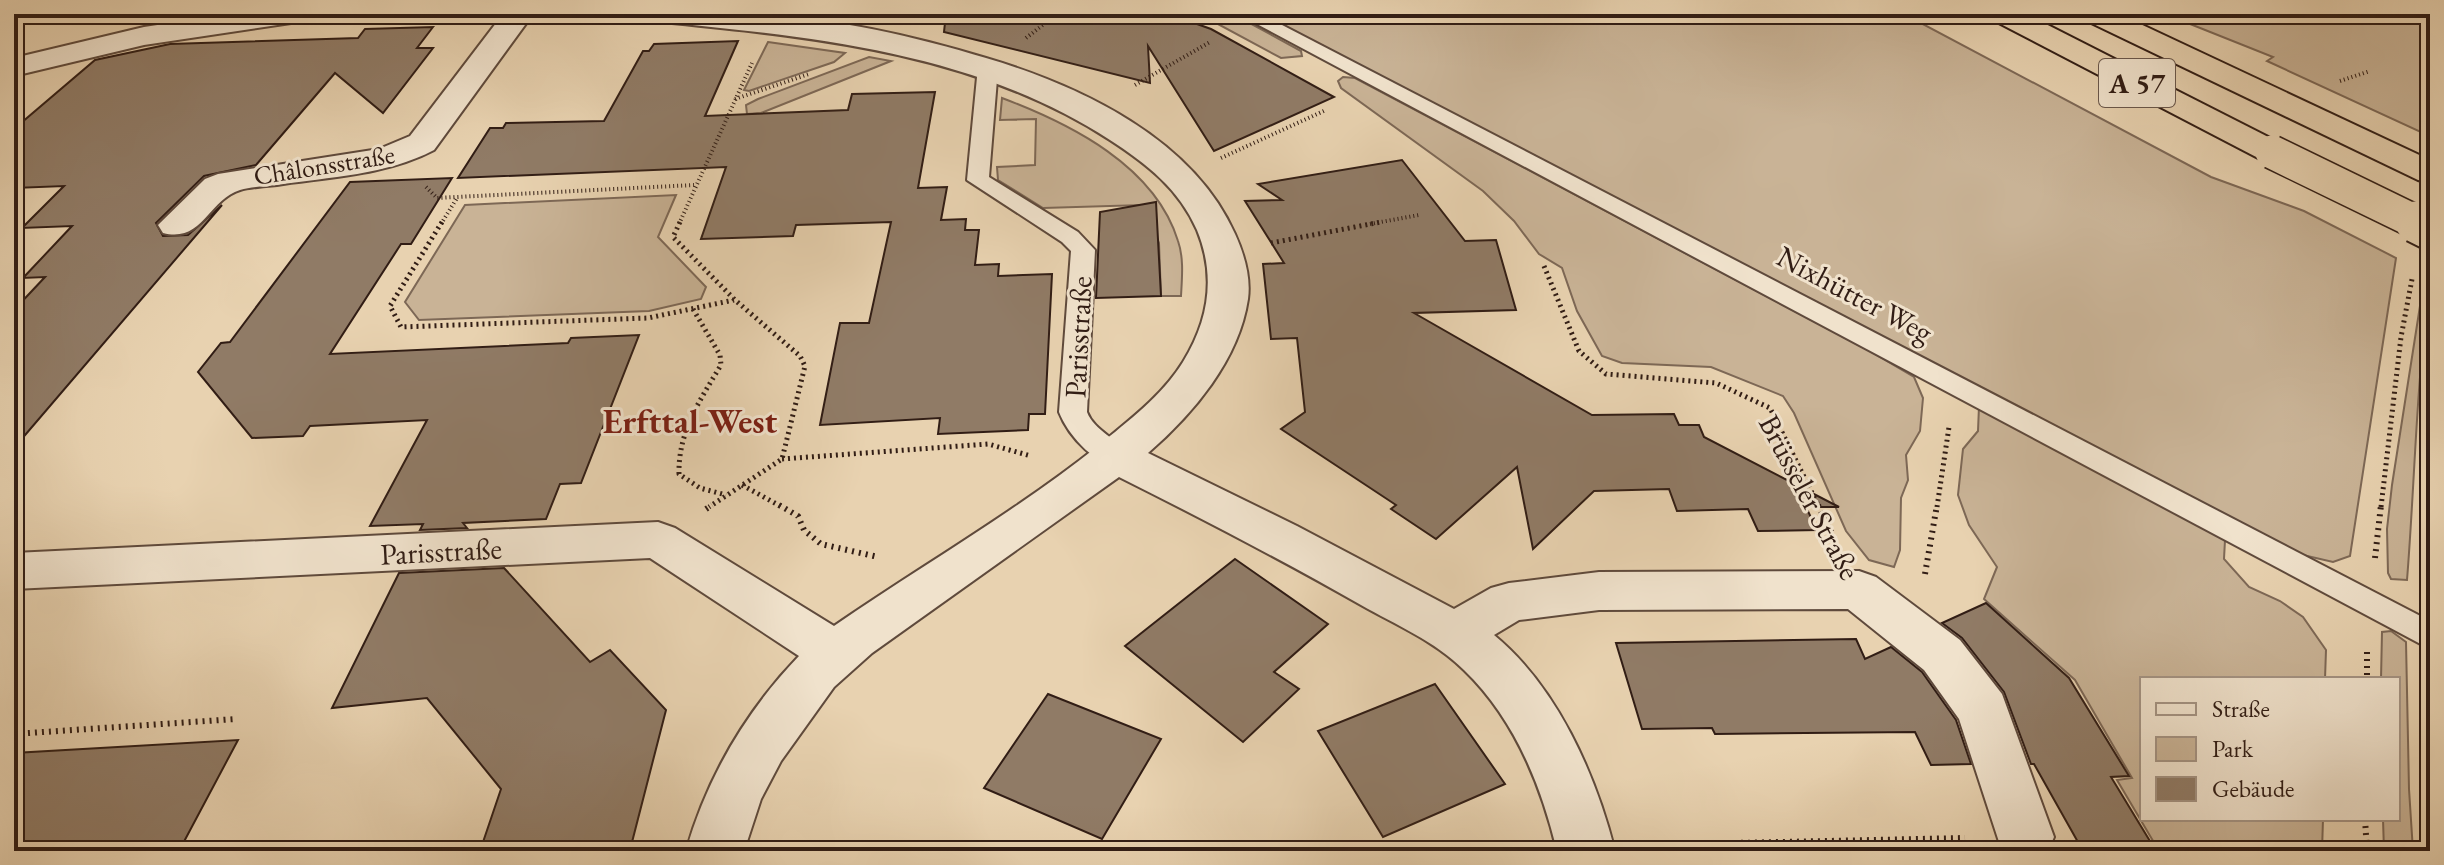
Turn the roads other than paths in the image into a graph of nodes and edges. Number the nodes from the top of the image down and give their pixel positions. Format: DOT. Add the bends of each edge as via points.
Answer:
graph roads {
  1 [pos="291,14"];
  2 [pos="518,14"];
  3 [pos="672,14"];
  4 [pos="1247,14"];
  5 [pos="2003,14"];
  6 [pos="2095,14"];
  7 [pos="817,22"];
  8 [pos="16,65"];
  9 [pos="988,67"];
  10 [pos="2430,173"];
  11 [pos="176,225"];
  12 [pos="2430,229"];
  13 [pos="1101,467"];
  14 [pos="14,571"];
  15 [pos="1453,634"];
  16 [pos="2430,636"];
  17 [pos="835,653"];
  18 [pos="2025,837"];
  19 [pos="1586,849"];
  20 [pos="715,851"];
  1 -- 8 [label="street" via="144,36"];
  2 -- 11 [label="street, Châlonsstraße" via="422,143 403,153 230,181"];
  3 -- 7 [label="street" via="770,25"];
  4 -- 16 [label="lane, Nixhütter Weg"];
  5 -- 12 [label="highway, A 57, bridge"];
  6 -- 10 [label="highway, A 57"];
  7 -- 9 [label="street"];
  9 -- 13 [label="lane, Parisstraße" via="978,180 1083,250 1073,412"];
  9 -- 13 [label="street" via="1091,110 1181,177 1201,202 1224,252 1228,298 1204,363 1171,405"];
  13 -- 15 [label="street" via="1315,556"];
  13 -- 17 [label="street"];
  14 -- 17 [label="street, Parisstraße" via="658,540"];
  15 -- 18 [label="street, Brüsseler Straße" via="1509,602 1584,593 1859,590 1942,655 1983,710"];
  15 -- 19 [label="street" via="1483,656 1533,718 1572,802"];
  17 -- 20 [label="street" via="763,743 739,786"];
}
